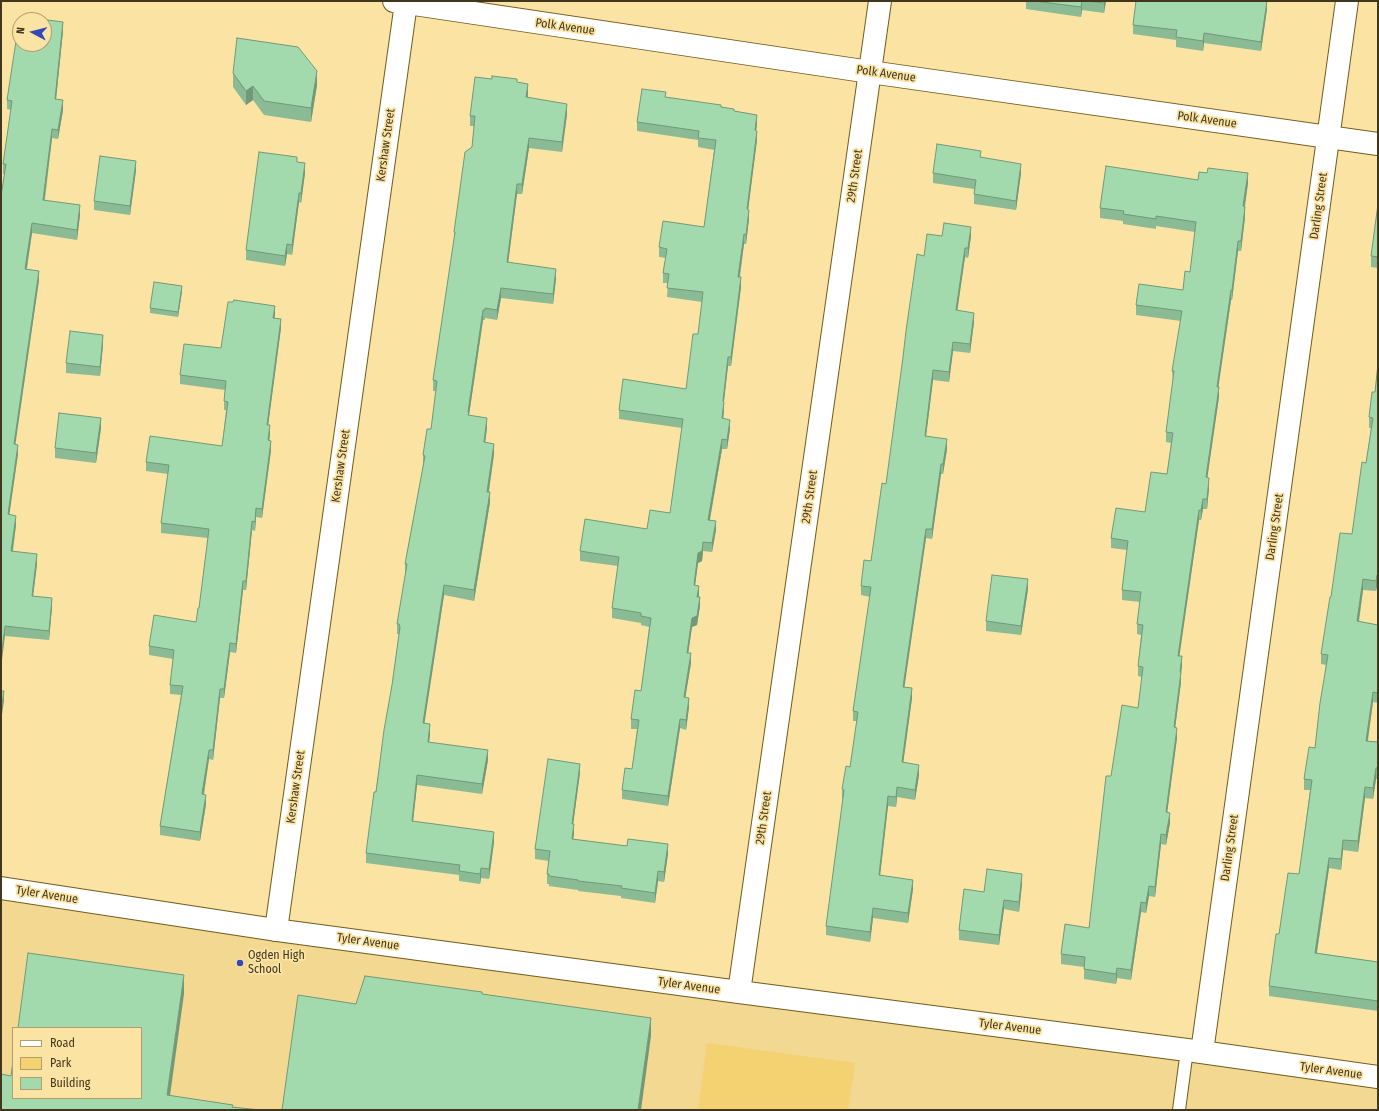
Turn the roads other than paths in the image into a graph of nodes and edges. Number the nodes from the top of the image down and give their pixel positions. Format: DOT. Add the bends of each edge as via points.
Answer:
graph roads {
  1 [pos="880,1"];
  2 [pos="1347,1"];
  3 [pos="400,2"];
  4 [pos="870,72"];
  5 [pos="1328,137"];
  6 [pos="1378,144"];
  7 [pos="1,888"];
  8 [pos="276,930"];
  9 [pos="740,992"];
  10 [pos="1194,1051"];
  11 [pos="1378,1077"];
  12 [pos="1179,1110"];
  1 -- 4 [label="street, 29th Street"];
  2 -- 5 [label="street, Darling Street"];
  3 -- 4 [label="street, Polk Avenue"];
  3 -- 8 [label="street, Kershaw Street"];
  4 -- 5 [label="street, Polk Avenue"];
  4 -- 9 [label="street, 29th Street"];
  5 -- 6 [label="street, Polk Avenue"];
  5 -- 10 [label="street, Darling Street"];
  7 -- 8 [label="street, Tyler Avenue"];
  8 -- 9 [label="street, Tyler Avenue"];
  9 -- 10 [label="street, Tyler Avenue"];
  10 -- 11 [label="street, Tyler Avenue"];
  10 -- 12 [label="lane"];
}
